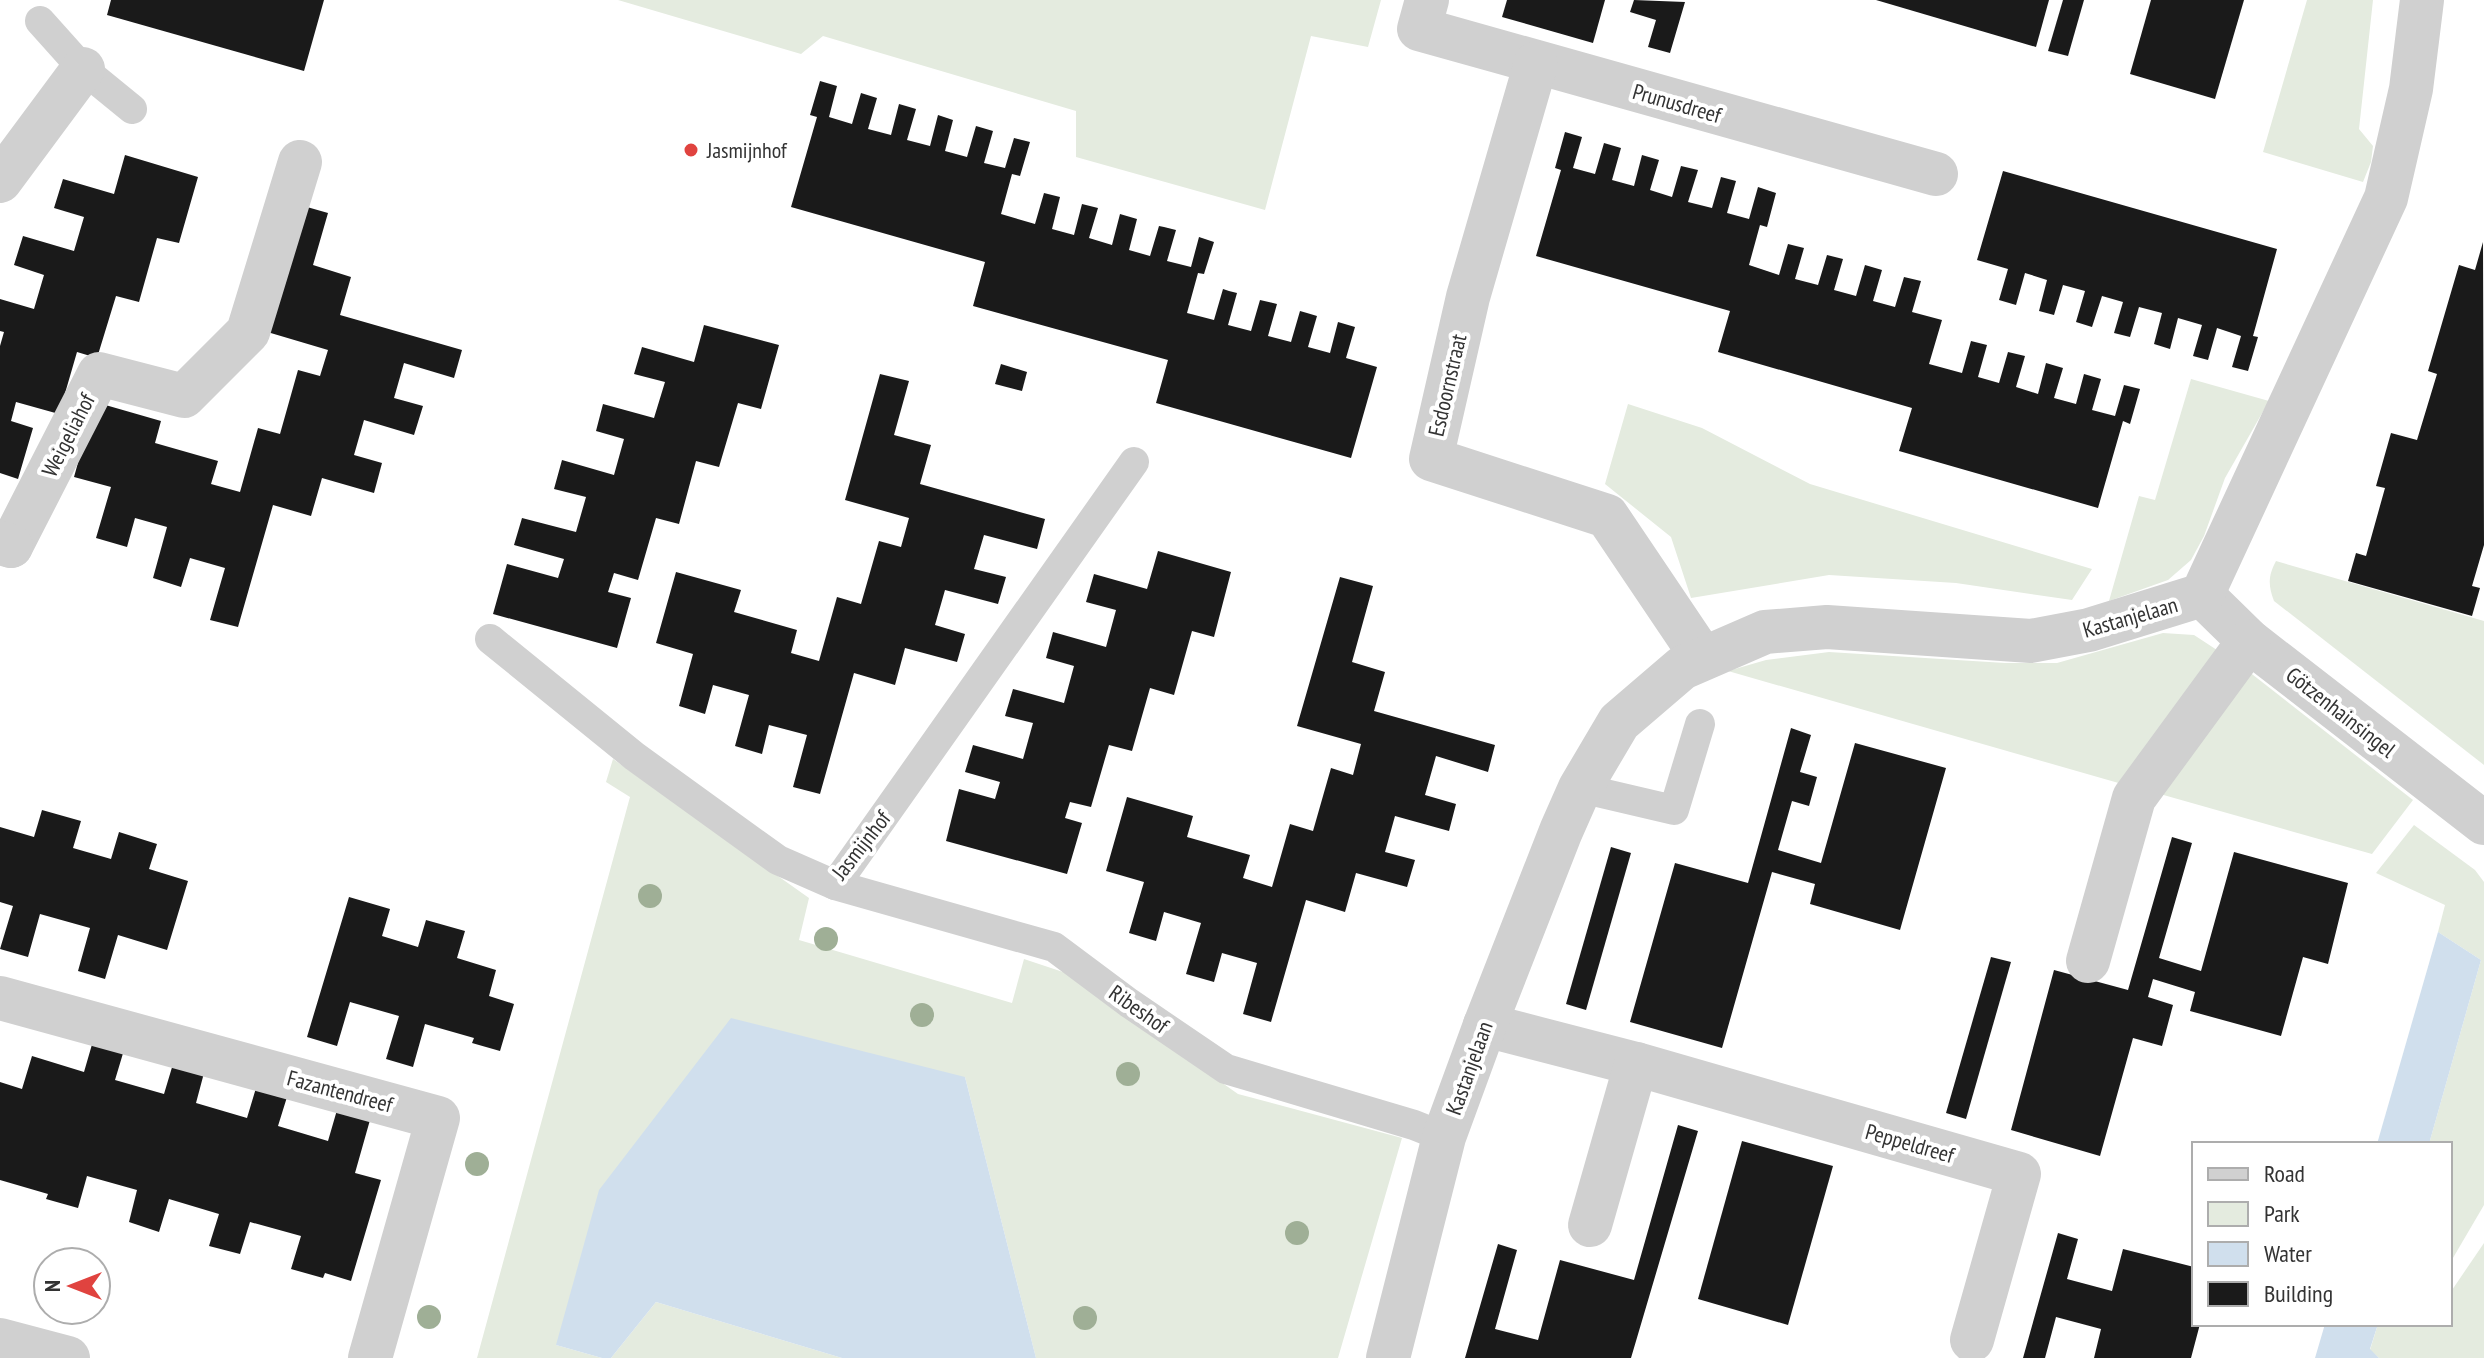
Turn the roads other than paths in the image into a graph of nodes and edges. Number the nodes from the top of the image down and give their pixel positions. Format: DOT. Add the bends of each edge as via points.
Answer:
graph roads {
  1 [pos="2422,0"];
  2 [pos="1423,14"];
  3 [pos="40,21"];
  4 [pos="1536,63"];
  5 [pos="83,69"];
  6 [pos="132,109"];
  7 [pos="300,162"];
  8 [pos="1936,174"];
  9 [pos="0,181"];
  10 [pos="1134,462"];
  11 [pos="6,544"];
  12 [pos="2202,595"];
  13 [pos="490,639"];
  14 [pos="2249,641"];
  15 [pos="1702,657"];
  16 [pos="1700,724"];
  17 [pos="1580,788"];
  18 [pos="2484,823"];
  19 [pos="835,885"];
  20 [pos="2088,961"];
  21 [pos="0,998"];
  22 [pos="1485,1025"];
  23 [pos="1636,1064"];
  24 [pos="1444,1137"];
  25 [pos="1590,1225"];
  26 [pos="0,1340"];
  27 [pos="1972,1340"];
  28 [pos="68,1358"];
  29 [pos="370,1358"];
  30 [pos="1388,1358"];
  1 -- 12 [label="street, Kastanjelaan" via="2411,89 2386,198"];
  2 -- 4 [label="street, Prunusdreef"];
  3 -- 5 [label="lane"];
  4 -- 8 [label="street, Prunusdreef"];
  4 -- 15 [label="street, Esdoornstraat" via="1468,297 1431,459 1607,516"];
  5 -- 6 [label="lane"];
  5 -- 9 [label="street"];
  7 -- 11 [label="street, Weigeliahof" via="248,332 184,396 99,374"];
  10 -- 19 [label="lane, Jasmijnhof"];
  12 -- 14 [label="street, Götzenhainsingel"];
  12 -- 15 [label="street, Kastanjelaan" via="2089,630 2031,641 1827,627 1765,632"];
  13 -- 19 [label="lane, Jasmijnhof" via="634,756 778,860"];
  14 -- 18 [label="street, Götzenhainsingel"];
  14 -- 20 [label="street" via="2134,798"];
  15 -- 17 [label="street, Kastanjelaan" via="1619,722"];
  16 -- 17 [label="lane" via="1674,810"];
  17 -- 22 [label="street, Kastanjelaan"];
  19 -- 24 [label="lane, Ribeshof" via="1054,947 1226,1069"];
  21 -- 29 [label="street, Fazantendreef" via="438,1118"];
  22 -- 23 [label="street, Peppeldreef"];
  22 -- 24 [label="street, Kastanjelaan"];
  23 -- 25 [label="street"];
  23 -- 27 [label="street, Peppeldreef" via="2019,1174"];
  24 -- 30 [label="street, Kastanjelaan"];
  26 -- 28 [label="street"];
}
